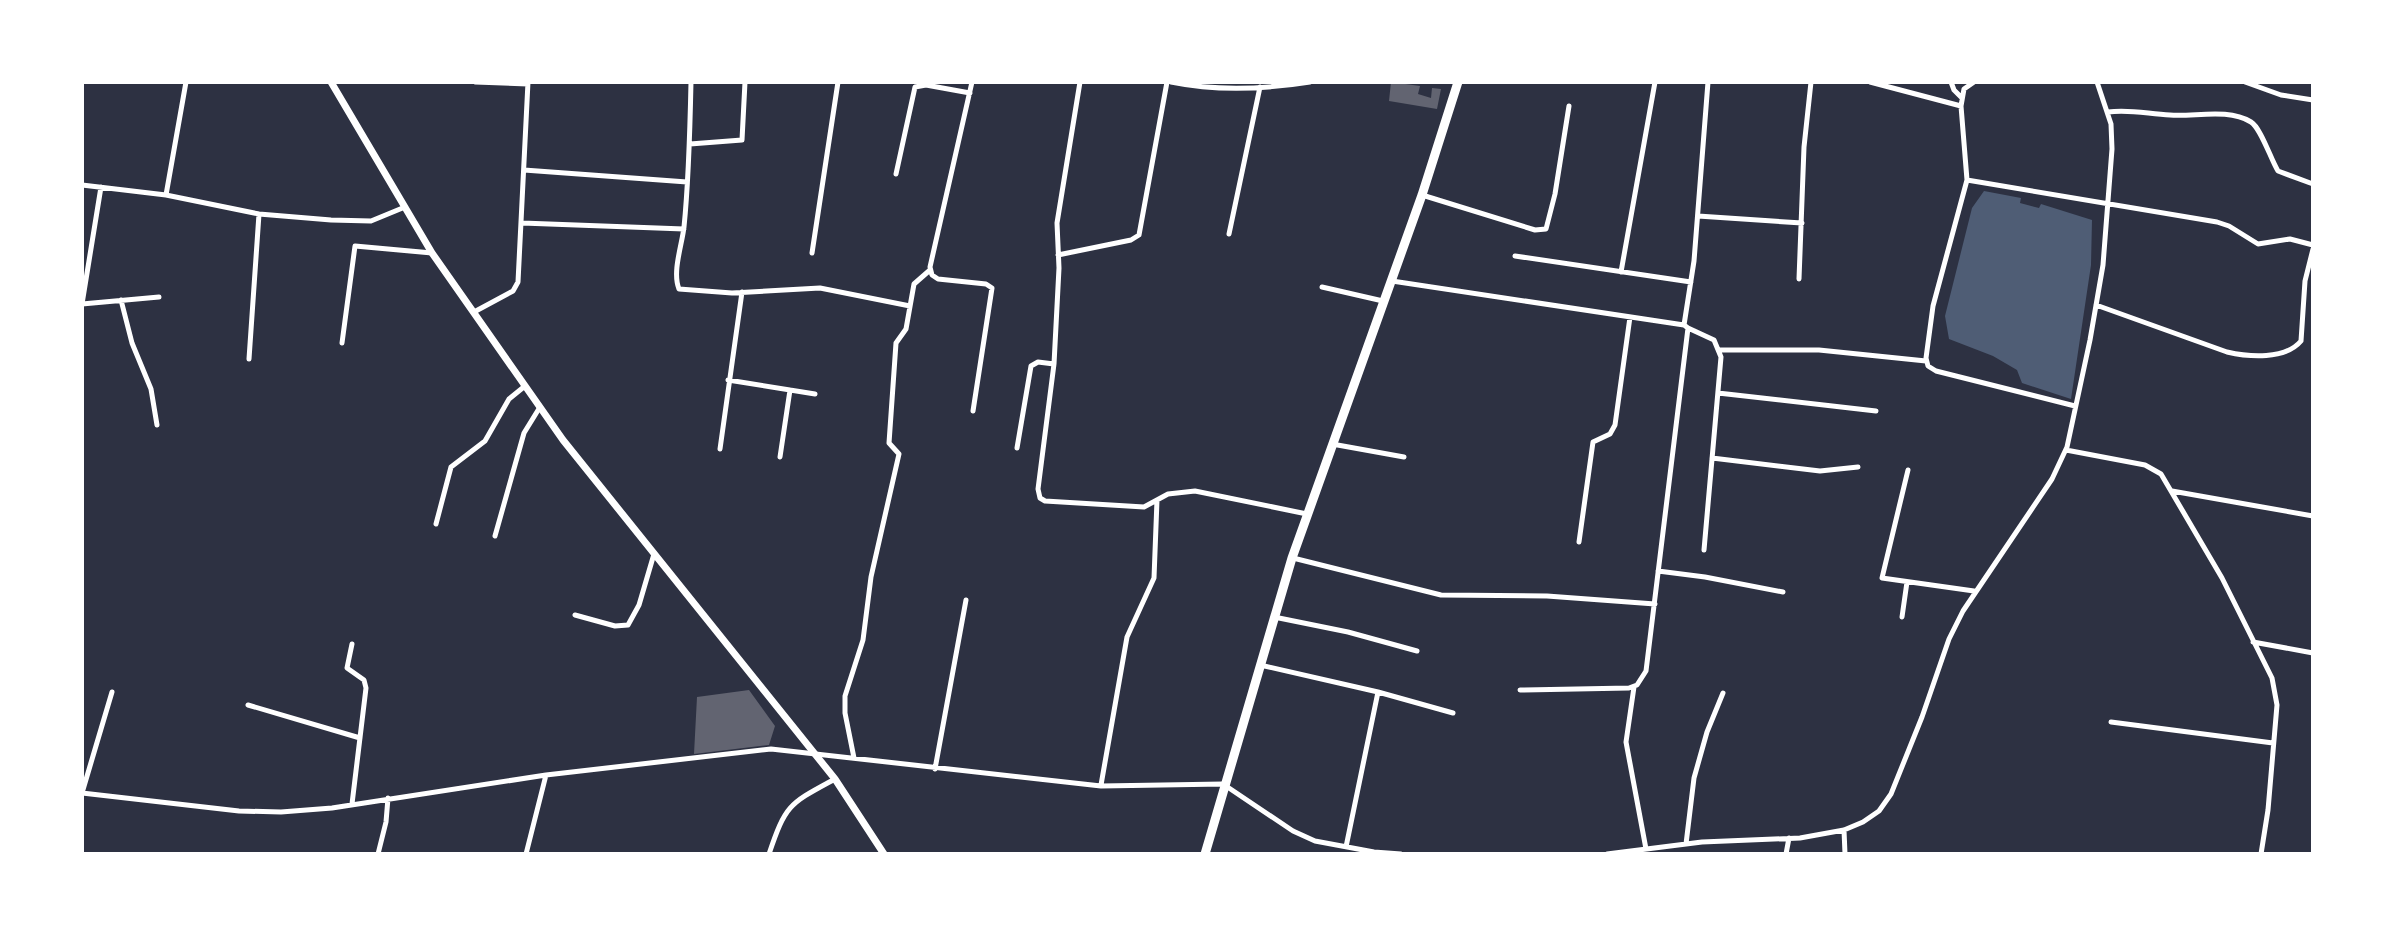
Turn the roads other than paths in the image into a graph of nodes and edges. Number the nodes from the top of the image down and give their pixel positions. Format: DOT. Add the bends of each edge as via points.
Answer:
graph roads {
  1 [pos="186,82"];
  2 [pos="331,82"];
  3 [pos="475,82"];
  4 [pos="691,82"];
  5 [pos="745,82"];
  6 [pos="838,82"];
  7 [pos="972,82"];
  8 [pos="1080,82"];
  9 [pos="1169,82"];
  10 [pos="1310,82"];
  11 [pos="1655,82"];
  12 [pos="1708,82"];
  13 [pos="1811,82"];
  14 [pos="1870,82"];
  15 [pos="1951,82"];
  16 [pos="1974,82"];
  17 [pos="2097,82"];
  18 [pos="2245,82"];
  19 [pos="528,83"];
  20 [pos="1454,83"];
  21 [pos="1260,87"];
  22 [pos="970,93"];
  23 [pos="1961,97"];
  24 [pos="2313,100"];
  25 [pos="1569,106"];
  26 [pos="1961,106"];
  27 [pos="2108,112"];
  28 [pos="690,144"];
  29 [pos="524,170"];
  30 [pos="896,174"];
  31 [pos="1967,180"];
  32 [pos="687,182"];
  33 [pos="2313,184"];
  34 [pos="82,185"];
  35 [pos="101,187"];
  36 [pos="166,195"];
  37 [pos="1422,195"];
  38 [pos="2108,204"];
  39 [pos="405,207"];
  40 [pos="259,214"];
  41 [pos="1698,216"];
  42 [pos="522,223"];
  43 [pos="1802,223"];
  44 [pos="684,229"];
  45 [pos="1229,234"];
  46 [pos="2313,247"];
  47 [pos="432,253"];
  48 [pos="812,253"];
  49 [pos="1058,255"];
  50 [pos="1515,256"];
  51 [pos="930,270"];
  52 [pos="1621,272"];
  53 [pos="1799,279"];
  54 [pos="1391,281"];
  55 [pos="1691,282"];
  56 [pos="1322,287"];
  57 [pos="742,292"];
  58 [pos="159,297"];
  59 [pos="121,300"];
  60 [pos="1384,301"];
  61 [pos="82,304"];
  62 [pos="2096,305"];
  63 [pos="910,306"];
  64 [pos="473,313"];
  65 [pos="1630,317"];
  66 [pos="1686,326"];
  67 [pos="342,343"];
  68 [pos="1720,350"];
  69 [pos="249,359"];
  70 [pos="1926,361"];
  71 [pos="1054,364"];
  72 [pos="728,380"];
  73 [pos="525,386"];
  74 [pos="790,390"];
  75 [pos="1718,393"];
  76 [pos="815,394"];
  77 [pos="2075,406"];
  78 [pos="540,407"];
  79 [pos="973,411"];
  80 [pos="1876,411"];
  81 [pos="157,425"];
  82 [pos="1331,444"];
  83 [pos="1017,448"];
  84 [pos="720,449"];
  85 [pos="2066,450"];
  86 [pos="780,457"];
  87 [pos="1404,457"];
  88 [pos="1712,458"];
  89 [pos="1858,467"];
  90 [pos="1908,470"];
  91 [pos="2171,491"];
  92 [pos="1157,499"];
  93 [pos="1307,514"];
  94 [pos="2313,516"];
  95 [pos="436,524"];
  96 [pos="495,536"];
  97 [pos="1579,542"];
  98 [pos="1704,550"];
  99 [pos="654,554"];
  100 [pos="1292,558"];
  101 [pos="1658,571"];
  102 [pos="1907,582"];
  103 [pos="1974,591"];
  104 [pos="1783,592"];
  105 [pos="966,600"];
  106 [pos="1655,604"];
  107 [pos="575,615"];
  108 [pos="1273,617"];
  109 [pos="1902,617"];
  110 [pos="2252,642"];
  111 [pos="352,644"];
  112 [pos="1417,651"];
  113 [pos="2313,653"];
  114 [pos="1259,665"];
  115 [pos="1634,687"];
  116 [pos="1520,690"];
  117 [pos="112,692"];
  118 [pos="1378,692"];
  119 [pos="1723,693"];
  120 [pos="248,705"];
  121 [pos="1453,713"];
  122 [pos="2111,722"];
  123 [pos="360,738"];
  124 [pos="2273,743"];
  125 [pos="811,752"];
  126 [pos="854,758"];
  127 [pos="935,769"];
  128 [pos="546,775"];
  129 [pos="835,779"];
  130 [pos="1223,784"];
  131 [pos="1101,786"];
  132 [pos="82,793"];
  133 [pos="388,798"];
  134 [pos="352,804"];
  135 [pos="1844,830"];
  136 [pos="1789,838"];
  137 [pos="1686,844"];
  138 [pos="1346,847"];
  139 [pos="1646,849"];
  140 [pos="1374,853"];
  141 [pos="378,854"];
  142 [pos="526,854"];
  143 [pos="769,854"];
  144 [pos="884,854"];
  145 [pos="1205,854"];
  146 [pos="1401,854"];
  147 [pos="1607,854"];
  148 [pos="1786,854"];
  149 [pos="1845,854"];
  150 [pos="2261,854"];
  1 -- 36 [label="street"];
  2 -- 39 [label="main road"];
  3 -- 19 [label="street"];
  4 -- 28 [label="street"];
  5 -- 28 [label="street" via="742,140"];
  6 -- 48 [label="street"];
  7 -- 22 [label="street"];
  8 -- 49 [label="street" via="1057,223"];
  9 -- 21 [label="street"];
  9 -- 49 [label="street" via="1139,235"];
  10 -- 21 [label="street"];
  11 -- 52 [label="street"];
  12 -- 41 [label="street"];
  13 -- 43 [label="street"];
  14 -- 26 [label="street"];
  15 -- 23 [label="street"];
  16 -- 23 [label="street"];
  17 -- 27 [label="street"];
  18 -- 24 [label="street"];
  19 -- 29 [label="street"];
  20 -- 37 [label="highway"];
  21 -- 45 [label="street"];
  22 -- 30 [label="street" via="915,87"];
  22 -- 51 [label="street"];
  23 -- 26 [label="street"];
  25 -- 37 [label="street" via="1546,229"];
  26 -- 31 [label="street"];
  27 -- 33 [label="street" via="2206,114 2249,121 2278,171"];
  27 -- 38 [label="street"];
  28 -- 32 [label="street"];
  29 -- 32 [label="street"];
  29 -- 42 [label="street"];
  31 -- 38 [label="street"];
  31 -- 70 [label="street" via="1933,306"];
  32 -- 44 [label="street"];
  34 -- 35 [label="street"];
  35 -- 36 [label="street"];
  35 -- 61 [label="street"];
  36 -- 40 [label="street"];
  37 -- 54 [label="highway"];
  38 -- 46 [label="street" via="2217,222 2258,244 2294,239"];
  38 -- 62 [label="street"];
  39 -- 40 [label="street" via="371,221"];
  39 -- 47 [label="main road"];
  40 -- 69 [label="street"];
  41 -- 43 [label="street"];
  41 -- 55 [label="street"];
  42 -- 44 [label="street"];
  42 -- 64 [label="street" via="516,287"];
  43 -- 53 [label="street"];
  44 -- 57 [label="street" via="679,289"];
  46 -- 62 [label="street" via="2301,341 2273,354 2227,352"];
  47 -- 64 [label="main road"];
  47 -- 67 [label="street" via="355,246"];
  49 -- 71 [label="street"];
  50 -- 52 [label="street"];
  51 -- 63 [label="street" via="916,281"];
  51 -- 79 [label="street" via="938,279 992,288"];
  52 -- 55 [label="street"];
  54 -- 60 [label="highway"];
  54 -- 65 [label="street"];
  55 -- 66 [label="street"];
  56 -- 60 [label="street"];
  57 -- 63 [label="street" via="820,288"];
  57 -- 72 [label="street"];
  58 -- 59 [label="street"];
  59 -- 61 [label="street"];
  59 -- 81 [label="street" via="151,389"];
  60 -- 82 [label="highway"];
  62 -- 77 [label="street"];
  63 -- 126 [label="street" via="906,329 895,347 889,443 899,454 871,577 863,640 845,696"];
  64 -- 73 [label="main road"];
  65 -- 66 [label="street"];
  65 -- 97 [label="street" via="1615,425 1610,434 1593,442"];
  66 -- 68 [label="street" via="1714,340"];
  66 -- 101 [label="street"];
  68 -- 70 [label="street" via="1801,349"];
  68 -- 75 [label="street"];
  70 -- 77 [label="street" via="1936,371"];
  71 -- 83 [label="street" via="1031,366"];
  71 -- 92 [label="street" via="1040,498 1140,507"];
  72 -- 74 [label="street"];
  72 -- 84 [label="street"];
  73 -- 78 [label="main road"];
  73 -- 95 [label="street" via="509,399 485,441 451,467"];
  74 -- 76 [label="street"];
  74 -- 86 [label="street"];
  75 -- 80 [label="street"];
  75 -- 88 [label="street"];
  77 -- 85 [label="street"];
  78 -- 96 [label="street" via="524,433"];
  78 -- 99 [label="main road"];
  82 -- 87 [label="street"];
  82 -- 93 [label="highway"];
  85 -- 91 [label="street" via="2145,465 2161,474"];
  85 -- 103 [label="street" via="2052,479"];
  88 -- 89 [label="street" via="1820,471"];
  88 -- 98 [label="street"];
  90 -- 102 [label="street" via="1882,578"];
  91 -- 94 [label="street"];
  91 -- 110 [label="street"];
  92 -- 93 [label="street" via="1195,491"];
  92 -- 131 [label="street" via="1154,578 1125,647"];
  93 -- 100 [label="highway"];
  99 -- 107 [label="street" via="628,625"];
  99 -- 125 [label="main road"];
  100 -- 106 [label="street" via="1441,595"];
  100 -- 108 [label="highway"];
  101 -- 104 [label="street"];
  101 -- 106 [label="street"];
  102 -- 103 [label="street"];
  102 -- 109 [label="street"];
  103 -- 135 [label="street" via="1949,639 1891,794 1879,811"];
  105 -- 127 [label="street"];
  106 -- 115 [label="street" via="1646,671"];
  108 -- 112 [label="street"];
  108 -- 114 [label="highway"];
  110 -- 113 [label="street"];
  110 -- 124 [label="street" via="2276,695"];
  111 -- 123 [label="street" via="347,668 364,680 366,688"];
  114 -- 118 [label="street"];
  114 -- 130 [label="highway"];
  115 -- 116 [label="street"];
  115 -- 139 [label="street" via="1626,742"];
  117 -- 132 [label="street"];
  118 -- 121 [label="street"];
  118 -- 138 [label="street"];
  119 -- 137 [label="street" via="1694,778"];
  120 -- 123 [label="street"];
  122 -- 124 [label="street"];
  123 -- 134 [label="street"];
  124 -- 150 [label="street"];
  125 -- 126 [label="street"];
  125 -- 128 [label="street" via="756,749"];
  125 -- 129 [label="main road"];
  126 -- 127 [label="street"];
  127 -- 131 [label="street"];
  128 -- 133 [label="street"];
  128 -- 142 [label="street"];
  129 -- 143 [label="street" via="787,809"];
  129 -- 144 [label="main road"];
  130 -- 131 [label="street"];
  130 -- 138 [label="street" via="1293,831"];
  130 -- 145 [label="highway"];
  132 -- 134 [label="street" via="249,812"];
  133 -- 134 [label="street"];
  133 -- 141 [label="street"];
  135 -- 136 [label="street"];
  135 -- 149 [label="street"];
  136 -- 137 [label="street"];
  136 -- 148 [label="street"];
  137 -- 139 [label="street"];
  138 -- 140 [label="street"];
  139 -- 147 [label="street"];
  140 -- 146 [label="street"];
}
